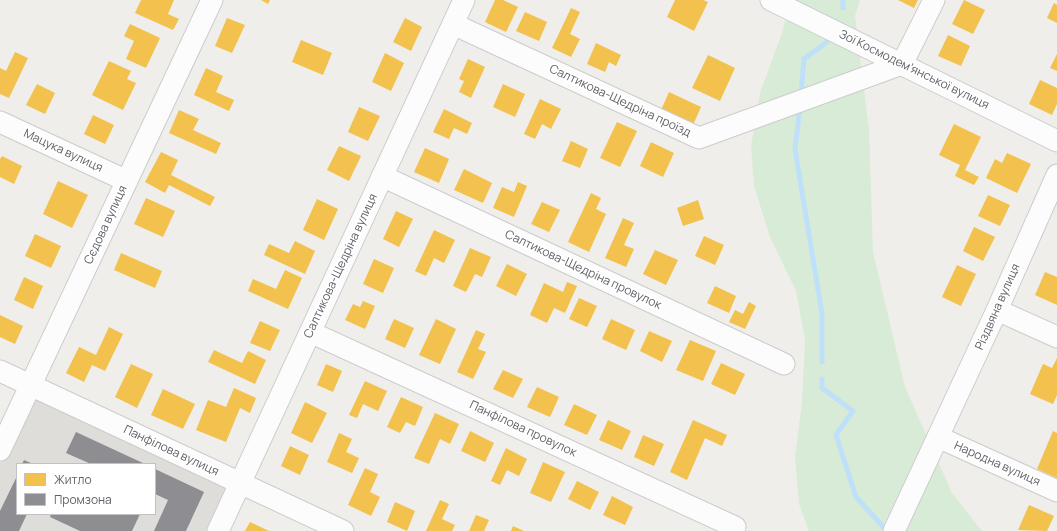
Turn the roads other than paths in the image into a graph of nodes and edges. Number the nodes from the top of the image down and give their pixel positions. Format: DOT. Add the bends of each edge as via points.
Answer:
graph roads {
  1 [pos="212,0"];
  2 [pos="464,0"];
  3 [pos="771,0"];
  4 [pos="934,0"];
  5 [pos="453,24"];
  6 [pos="902,64"];
  7 [pos="0,122"];
  8 [pos="1057,141"];
  9 [pos="1057,175"];
  10 [pos="382,176"];
  11 [pos="127,181"];
  12 [pos="997,310"];
  13 [pos="310,332"];
  14 [pos="1057,337"];
  15 [pos="784,364"];
  16 [pos="0,371"];
  17 [pos="30,385"];
  18 [pos="938,437"];
  19 [pos="0,450"];
  20 [pos="240,484"];
  21 [pos="1057,491"];
  22 [pos="735,527"];
  23 [pos="895,528"];
  24 [pos="218,531"];
  25 [pos="343,531"];
  1 -- 11 [label="street, Сєдова вулиця"];
  2 -- 5 [label="street, Салтикова-Щедріна вулиця"];
  3 -- 6 [label="street, Зої Космодем’янської вулиця"];
  4 -- 6 [label="street"];
  5 -- 6 [label="street, Салтикова-Щедріна проїзд" via="699,138"];
  5 -- 10 [label="street, Салтикова-Щедріна вулиця"];
  6 -- 8 [label="street, Зої Космодем’янської вулиця"];
  7 -- 11 [label="street, Мацука вулиця"];
  9 -- 12 [label="street, Різдвяна вулиця"];
  10 -- 13 [label="street, Салтикова-Щедріна вулиця"];
  10 -- 15 [label="street, Салтикова-Щедріна провулок"];
  11 -- 17 [label="street, Сєдова вулиця"];
  12 -- 14 [label="street"];
  12 -- 18 [label="street, Різдвяна вулиця"];
  13 -- 20 [label="street, Салтикова-Щедріна вулиця"];
  13 -- 22 [label="street, Панфілова провулок"];
  16 -- 17 [label="street, Панфілова вулиця"];
  17 -- 19 [label="street, Сєдова вулиця"];
  17 -- 20 [label="street, Панфілова вулиця"];
  18 -- 21 [label="street, Народна вулиця"];
  18 -- 23 [label="street, Різдвяна вулиця"];
  20 -- 24 [label="street, Салтикова-Щедріна вулиця"];
  20 -- 25 [label="street, Панфілова вулиця"];
}
